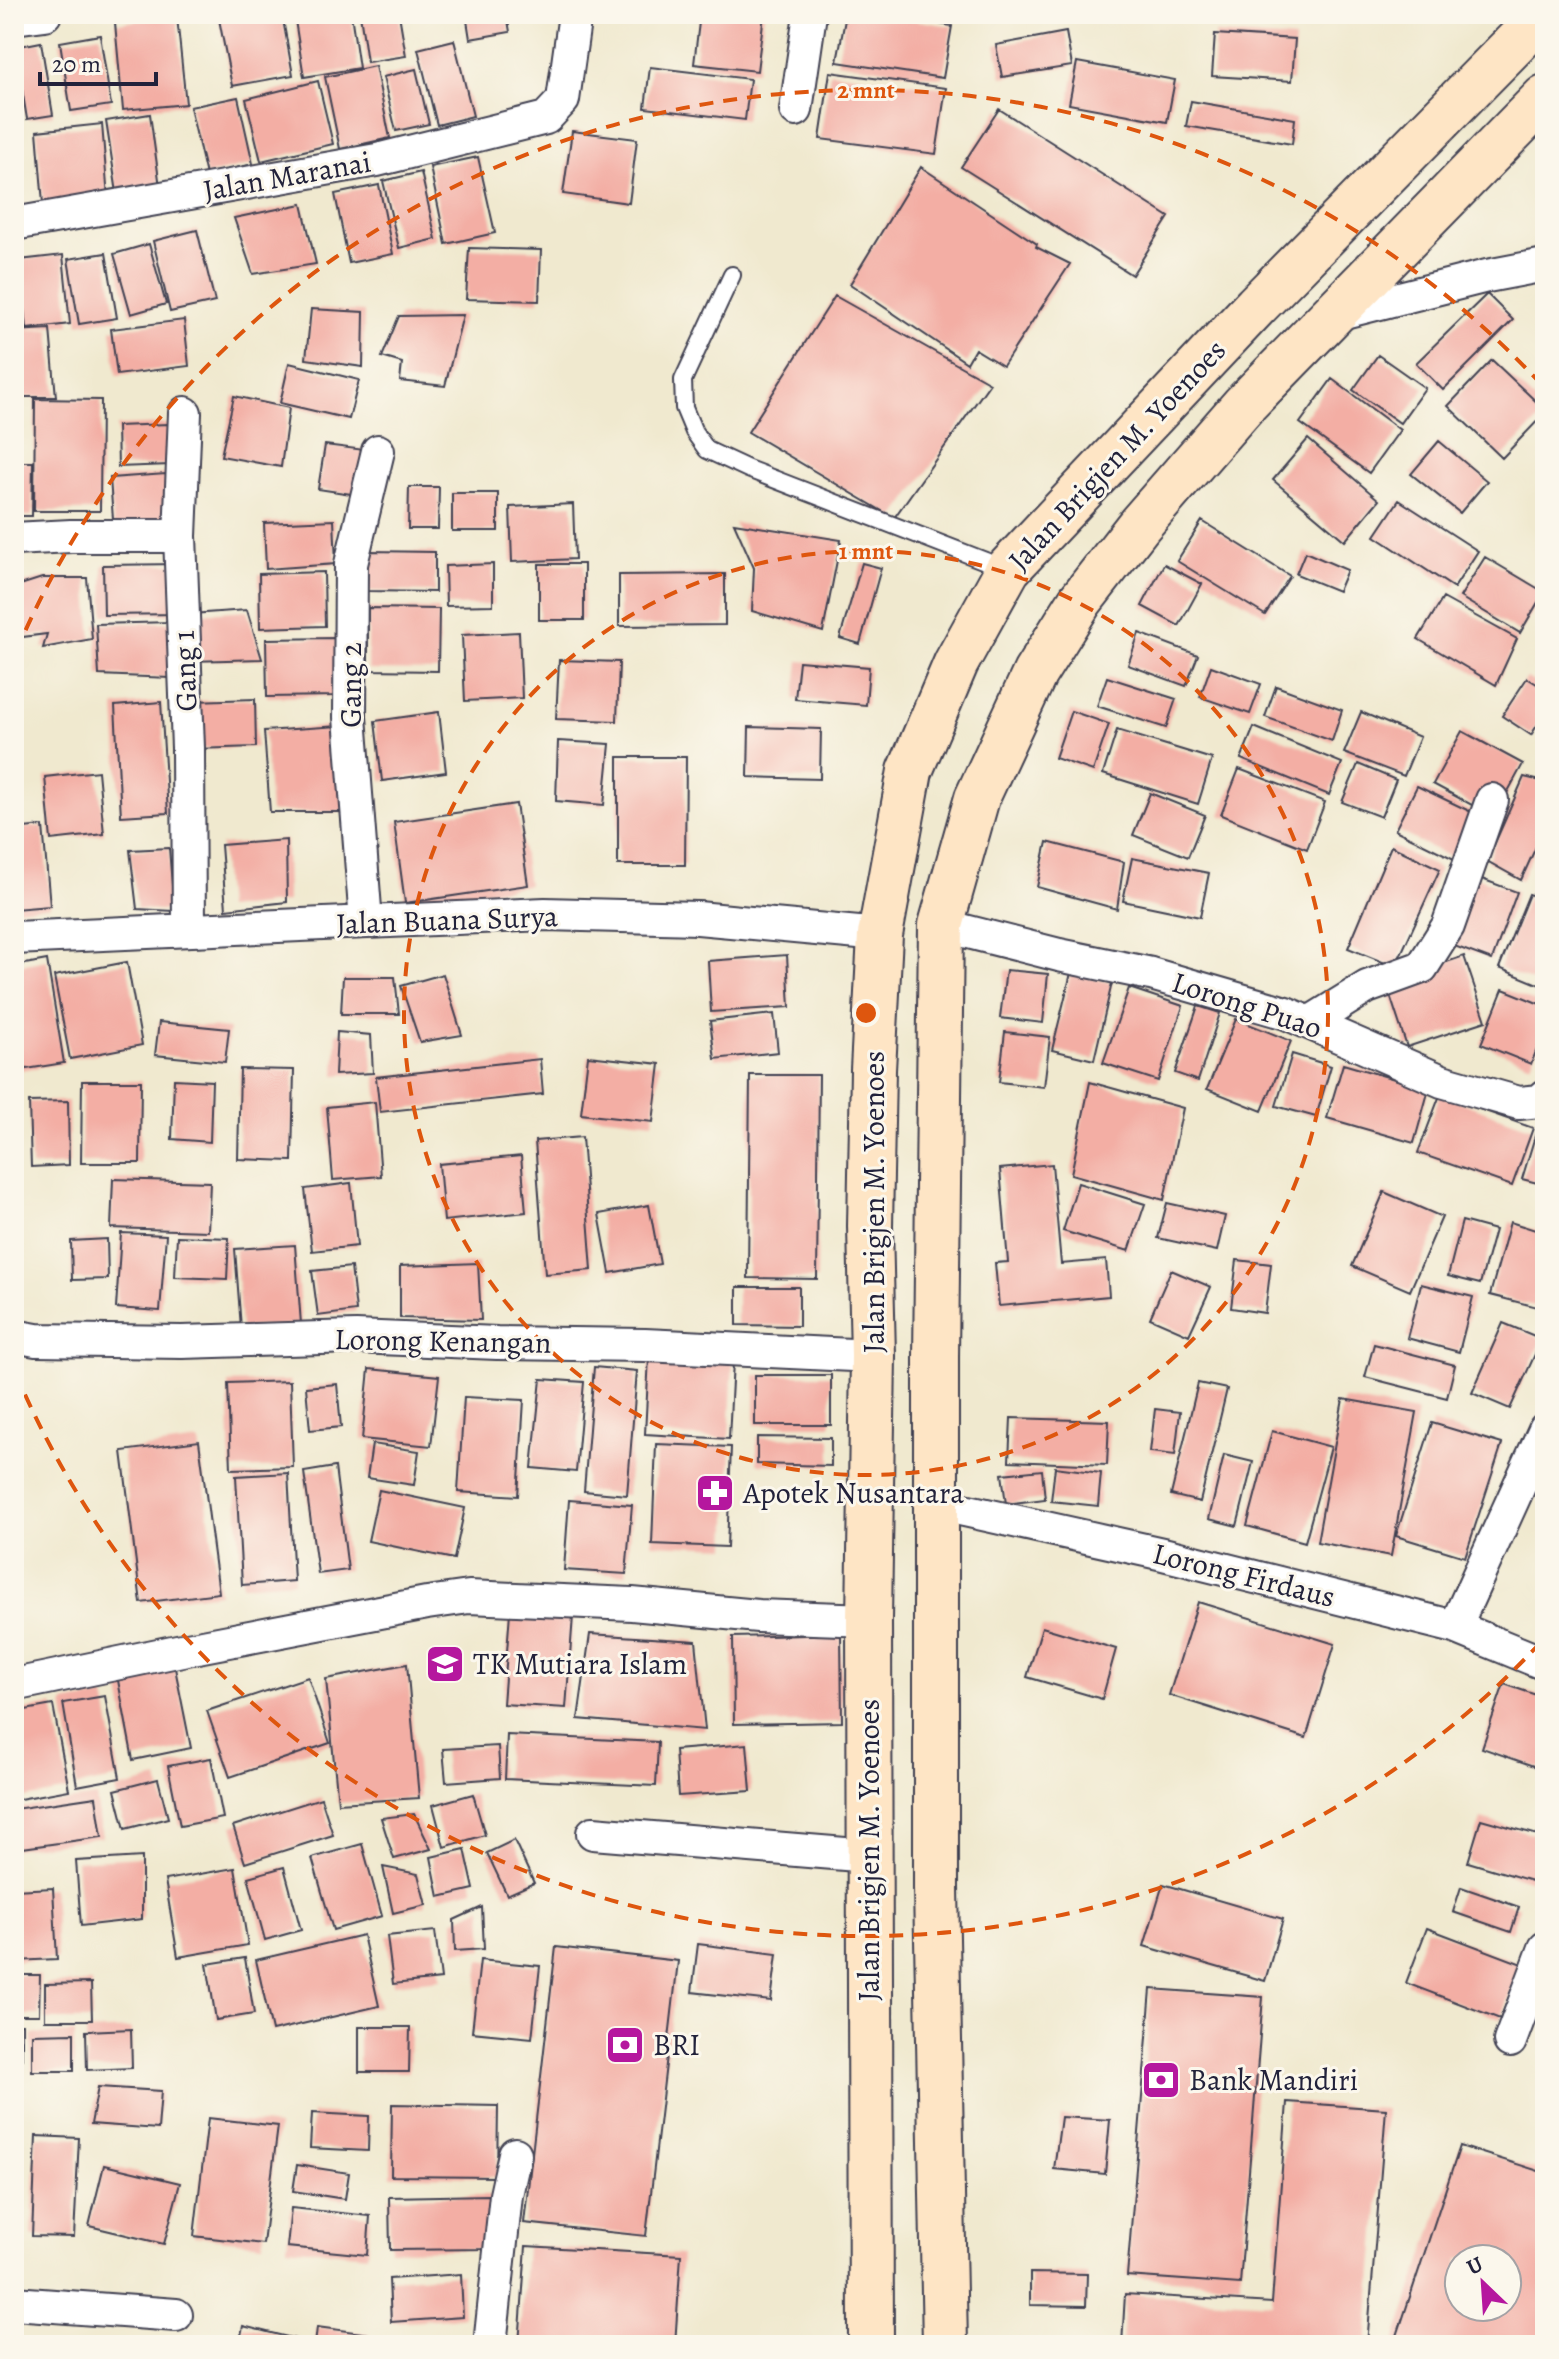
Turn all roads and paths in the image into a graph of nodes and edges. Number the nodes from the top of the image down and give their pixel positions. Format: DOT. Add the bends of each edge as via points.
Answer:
graph roads {
  1 [pos="45,14"];
  2 [pos="575,14"];
  3 [pos="810,14"];
  4 [pos="1544,14"];
  5 [pos="14,18"];
  6 [pos="1545,97"];
  7 [pos="796,110"];
  8 [pos="14,224"];
  9 [pos="1545,265"];
  10 [pos="732,275"];
  11 [pos="1332,315"];
  12 [pos="185,413"];
  13 [pos="378,451"];
  14 [pos="180,536"];
  15 [pos="14,539"];
  16 [pos="1008,569"];
  17 [pos="1492,800"];
  18 [pos="366,922"];
  19 [pos="941,925"];
  20 [pos="189,928"];
  21 [pos="880,935"];
  22 [pos="14,938"];
  23 [pos="1309,1023"];
  24 [pos="1545,1096"];
  25 [pos="14,1336"];
  26 [pos="873,1356"];
  27 [pos="936,1358"];
  28 [pos="1545,1429"];
  29 [pos="937,1504"];
  30 [pos="869,1620"];
  31 [pos="1455,1627"];
  32 [pos="1545,1664"];
  33 [pos="14,1685"];
  34 [pos="593,1833"];
  35 [pos="869,1856"];
  36 [pos="1545,1948"];
  37 [pos="1510,2041"];
  38 [pos="515,2154"];
  39 [pos="14,2303"];
  40 [pos="176,2315"];
  41 [pos="490,2345"];
  42 [pos="871,2345"];
  43 [pos="945,2345"];
  1 -- 5 [label="street"];
  2 -- 8 [label="street, Jalan Maranai" via="563,100 546,118 377,160"];
  3 -- 7 [label="street"];
  4 -- 16 [label="main road, Jalan Brigjen M. Yoenoes" via="1256,306"];
  6 -- 11 [label="main road, Jalan Brigjen M. Yoenoes"];
  9 -- 11 [label="street"];
  10 -- 16 [label="lane" via="683,380 684,408 707,450"];
  11 -- 19 [label="main road, Jalan Brigjen M. Yoenoes" via="1232,418 1080,601 1035,673 977,798"];
  12 -- 14 [label="street, Gang 1"];
  13 -- 18 [label="street, Gang 2" via="351,564 350,717"];
  14 -- 15 [label="street"];
  14 -- 20 [label="street, Gang 1"];
  16 -- 21 [label="main road, Jalan Brigjen M. Yoenoes" via="956,663 910,771"];
  17 -- 23 [label="street" via="1448,926 1422,967 1367,987"];
  18 -- 20 [label="street, Jalan Buana Surya"];
  18 -- 21 [label="street, Jalan Buana Surya" via="545,914 683,917"];
  19 -- 23 [label="street, Lorong Puao" via="1151,974"];
  19 -- 27 [label="main road, Jalan Brigjen M. Yoenoes"];
  20 -- 22 [label="street, Jalan Buana Surya"];
  21 -- 26 [label="main road, Jalan Brigjen M. Yoenoes" via="870,1226"];
  23 -- 24 [label="street, Lorong Puao" via="1442,1081 1519,1103"];
  25 -- 26 [label="street, Lorong Kenangan" via="167,1342 356,1337"];
  26 -- 27 [label="main road"];
  26 -- 30 [label="main road, Jalan Brigjen M. Yoenoes"];
  27 -- 29 [label="main road, Jalan Brigjen M. Yoenoes"];
  28 -- 31 [label="street"];
  29 -- 31 [label="street, Lorong Firdaus"];
  29 -- 43 [label="main road, Jalan Brigjen M. Yoenoes" via="936,1888"];
  30 -- 33 [label="street" via="469,1597"];
  30 -- 35 [label="main road, Jalan Brigjen M. Yoenoes"];
  31 -- 32 [label="street, Lorong Firdaus"];
  34 -- 35 [label="street"];
  35 -- 42 [label="main road, Jalan Brigjen M. Yoenoes"];
  36 -- 37 [label="street"];
  38 -- 41 [label="street"];
  39 -- 40 [label="street"];
}
